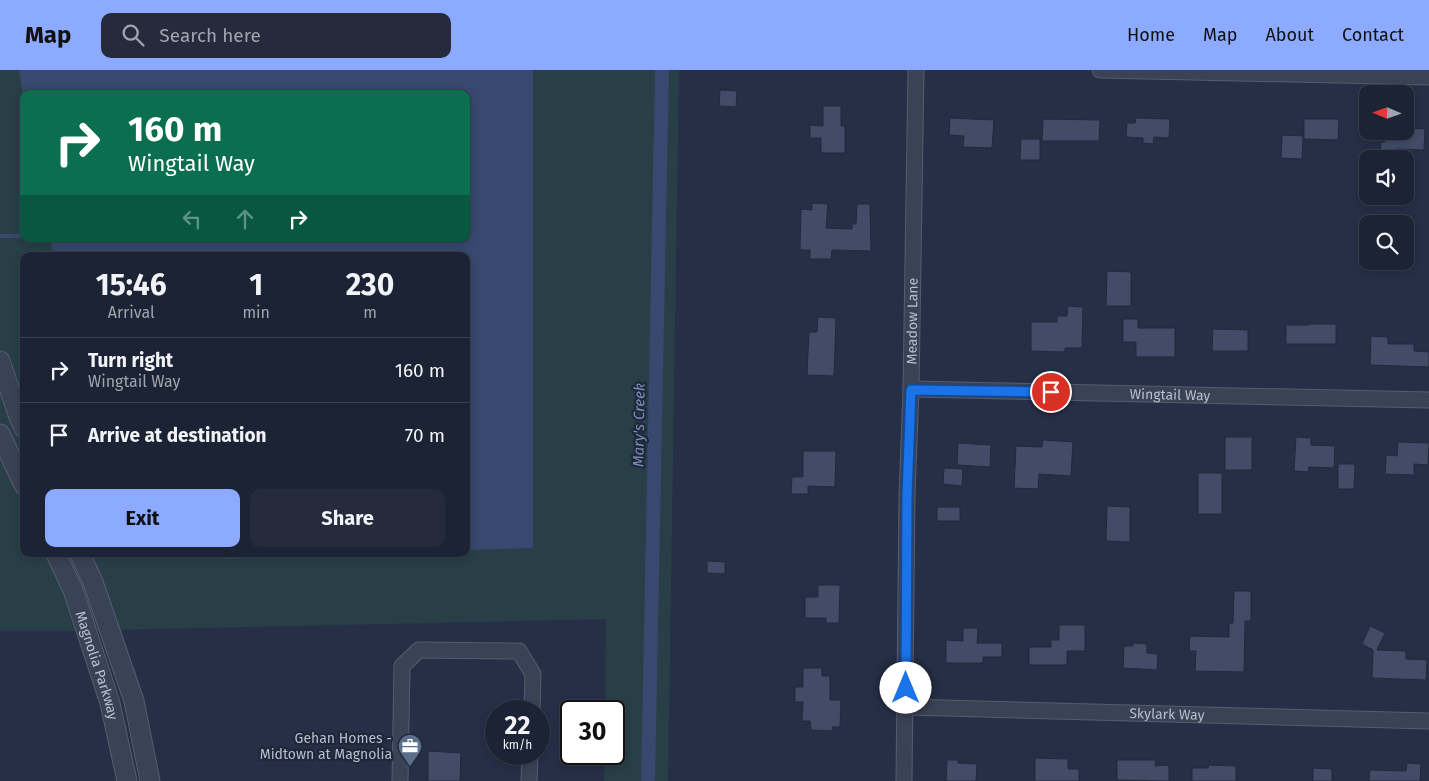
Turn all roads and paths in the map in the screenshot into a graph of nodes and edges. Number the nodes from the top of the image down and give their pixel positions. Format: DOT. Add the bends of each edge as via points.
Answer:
graph roads {
  1 [pos="916,70"];
  2 [pos="1100,70"];
  3 [pos="1429,77"];
  4 [pos="0,361"];
  5 [pos="911,390"];
  6 [pos="1429,400"];
  7 [pos="20,417"];
  8 [pos="0,434"];
  9 [pos="20,476"];
  10 [pos="57,557"];
  11 [pos="81,557"];
  12 [pos="532,700"];
  13 [pos="906,707"];
  14 [pos="1429,721"];
  15 [pos="530,765"];
  16 [pos="127,781"];
  17 [pos="150,781"];
  18 [pos="400,781"];
  19 [pos="529,781"];
  20 [pos="904,781"];
  1 -- 5 [label="street, Meadow Lane"];
  2 -- 3 [label="street"];
  4 -- 7 [label="street"];
  5 -- 6 [label="street, Wingtail Way"];
  5 -- 13 [label="street, Meadow Lane"];
  8 -- 9 [label="street"];
  10 -- 16 [label="street, Magnolia Parkway" via="73,590 110,703"];
  11 -- 17 [label="street, Magnolia Parkway" via="134,700"];
  12 -- 18 [label="street" via="533,674 519,651 419,650 402,666"];
  13 -- 14 [label="street, Skylark Way"];
  13 -- 20 [label="street, Meadow Lane"];
  15 -- 19 [label="street"];
}
